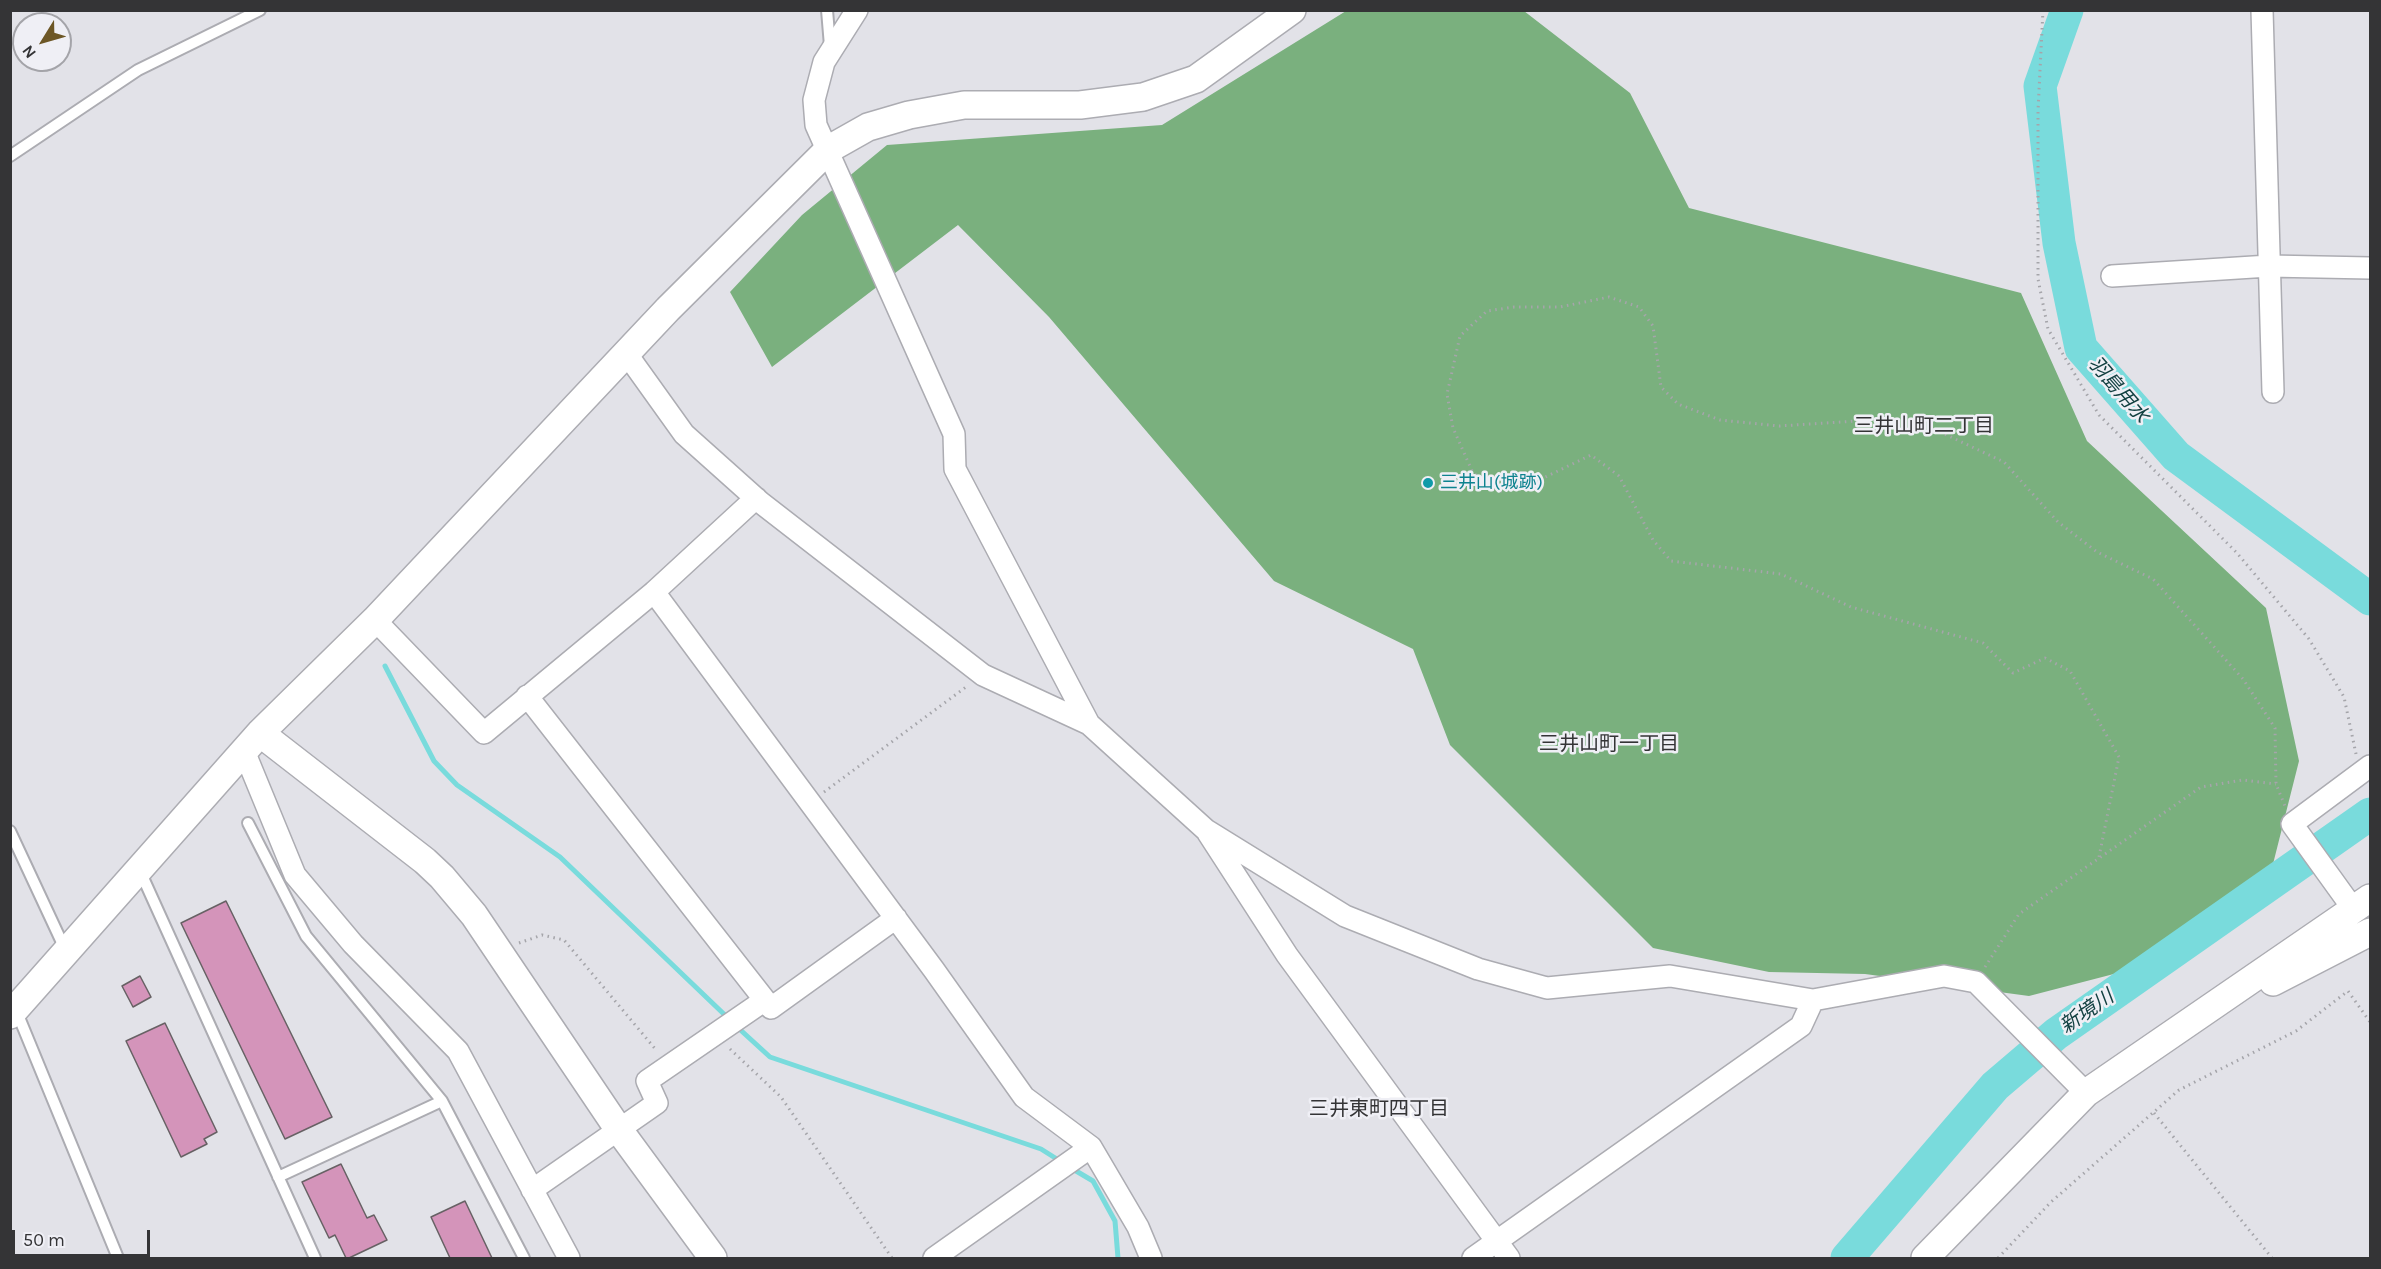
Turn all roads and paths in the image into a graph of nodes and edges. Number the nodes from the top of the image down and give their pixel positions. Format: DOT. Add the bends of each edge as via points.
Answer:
graph roads {
  1 [pos="260,10"];
  2 [pos="827,10"];
  3 [pos="857,10"];
  4 [pos="1292,10"];
  5 [pos="2043,10"];
  6 [pos="2262,10"];
  7 [pos="831,51"];
  8 [pos="829,149"];
  9 [pos="10,156"];
  10 [pos="2269,266"];
  11 [pos="2370,268"];
  12 [pos="2112,276"];
  13 [pos="626,353"];
  14 [pos="2273,392"];
  15 [pos="756,498"];
  16 [pos="654,592"];
  17 [pos="375,620"];
  18 [pos="983,675"];
  19 [pos="527,696"];
  20 [pos="1089,724"];
  21 [pos="252,742"];
  22 [pos="2365,770"];
  23 [pos="810,801"];
  24 [pos="248,823"];
  25 [pos="1206,830"];
  26 [pos="10,831"];
  27 [pos="2099,857"];
  28 [pos="140,871"];
  29 [pos="2362,904"];
  30 [pos="896,918"];
  31 [pos="2370,932"];
  32 [pos="498,951"];
  33 [pos="67,952"];
  34 [pos="1976,982"];
  35 [pos="2242,987"];
  36 [pos="765,1000"];
  37 [pos="1813,1000"];
  38 [pos="13,1012"];
  39 [pos="2370,1022"];
  40 [pos="716,1035"];
  41 [pos="669,1065"];
  42 [pos="2081,1087"];
  43 [pos="442,1101"];
  44 [pos="2154,1113"];
  45 [pos="619,1130"];
  46 [pos="1091,1147"];
  47 [pos="278,1177"];
  48 [pos="532,1190"];
  49 [pos="1497,1241"];
  50 [pos="118,1258"];
  51 [pos="315,1258"];
  52 [pos="524,1258"];
  53 [pos="569,1258"];
  54 [pos="713,1258"];
  55 [pos="892,1258"];
  56 [pos="934,1258"];
  57 [pos="1150,1258"];
  58 [pos="1473,1258"];
  59 [pos="1509,1258"];
  60 [pos="1925,1258"];
  61 [pos="1998,1258"];
  62 [pos="2271,1258"];
  1 -- 9 [label="lane" via="138,70"];
  2 -- 7 [label="lane"];
  3 -- 7 [label="street"];
  4 -- 8 [label="street" via="1196,79 1143,97 1080,105 953,107 868,128"];
  5 -- 22 [label="path" via="2038,111 2038,279 2049,329 2099,415 2236,553 2309,639 2344,697"];
  6 -- 10 [label="street"];
  7 -- 8 [label="street" via="824,62 814,100 816,125"];
  8 -- 13 [label="street"];
  8 -- 20 [label="street" via="954,434 955,469"];
  10 -- 11 [label="street"];
  10 -- 12 [label="street"];
  10 -- 14 [label="street"];
  13 -- 15 [label="street" via="684,434"];
  13 -- 17 [label="street"];
  15 -- 16 [label="street"];
  15 -- 18 [label="street"];
  16 -- 19 [label="street"];
  16 -- 23 [label="street"];
  17 -- 19 [label="street" via="484,733"];
  17 -- 21 [label="street"];
  18 -- 20 [label="street"];
  18 -- 23 [label="path"];
  19 -- 36 [label="street"];
  20 -- 25 [label="street"];
  21 -- 28 [label="street"];
  21 -- 32 [label="street" via="425,861 474,915"];
  21 -- 48 [label="street" via="295,875 353,944 458,1051"];
  22 -- 29 [label="street" via="2292,824 2334,882"];
  23 -- 30 [label="street"];
  24 -- 43 [label="lane" via="306,936"];
  25 -- 37 [label="street" via="1345,916 1478,969 1547,988 1670,976"];
  25 -- 49 [label="street" via="1287,955"];
  26 -- 33 [label="lane"];
  27 -- 27 [label="path" via="2119,756 2070,671 2045,658 2013,673 1983,643 1851,607 1781,574 1671,561 1653,540 1619,476 1592,455 1533,483 1501,491 1473,473 1453,428 1447,394 1460,336 1487,311 1496,309 1560,307 1609,297 1639,307 1653,326 1661,387 1678,404 1720,420 1779,426 1872,420 1936,430 2004,462 2058,522 2097,552 2153,579 2243,679 2275,728 2276,784 2243,780 2201,787"];
  27 -- 34 [label="path" via="2019,914"];
  28 -- 33 [label="street"];
  28 -- 47 [label="lane"];
  29 -- 35 [label="street"];
  30 -- 36 [label="street" via="771,1008"];
  30 -- 46 [label="street" via="1024,1097"];
  31 -- 35 [label="street" via="2268,984"];
  32 -- 41 [label="path" via="542,936 564,940"];
  32 -- 45 [label="street"];
  33 -- 38 [label="street"];
  34 -- 37 [label="street" via="1944,976"];
  34 -- 42 [label="street"];
  35 -- 42 [label="street"];
  36 -- 40 [label="street"];
  37 -- 49 [label="street" via="1802,1026"];
  38 -- 50 [label="lane"];
  39 -- 44 [label="path" via="2348,991 2295,1031 2179,1090"];
  40 -- 41 [label="street"];
  40 -- 55 [label="path" via="781,1097"];
  41 -- 45 [label="street" via="647,1081 657,1103"];
  42 -- 60 [label="street"];
  43 -- 47 [label="lane"];
  43 -- 52 [label="lane"];
  44 -- 61 [label="path" via="2051,1202"];
  44 -- 62 [label="path"];
  45 -- 48 [label="street"];
  45 -- 54 [label="street"];
  46 -- 56 [label="street"];
  46 -- 57 [label="street" via="1138,1227"];
  47 -- 51 [label="lane"];
  48 -- 53 [label="street"];
  49 -- 58 [label="street"];
  49 -- 59 [label="street"];
}
